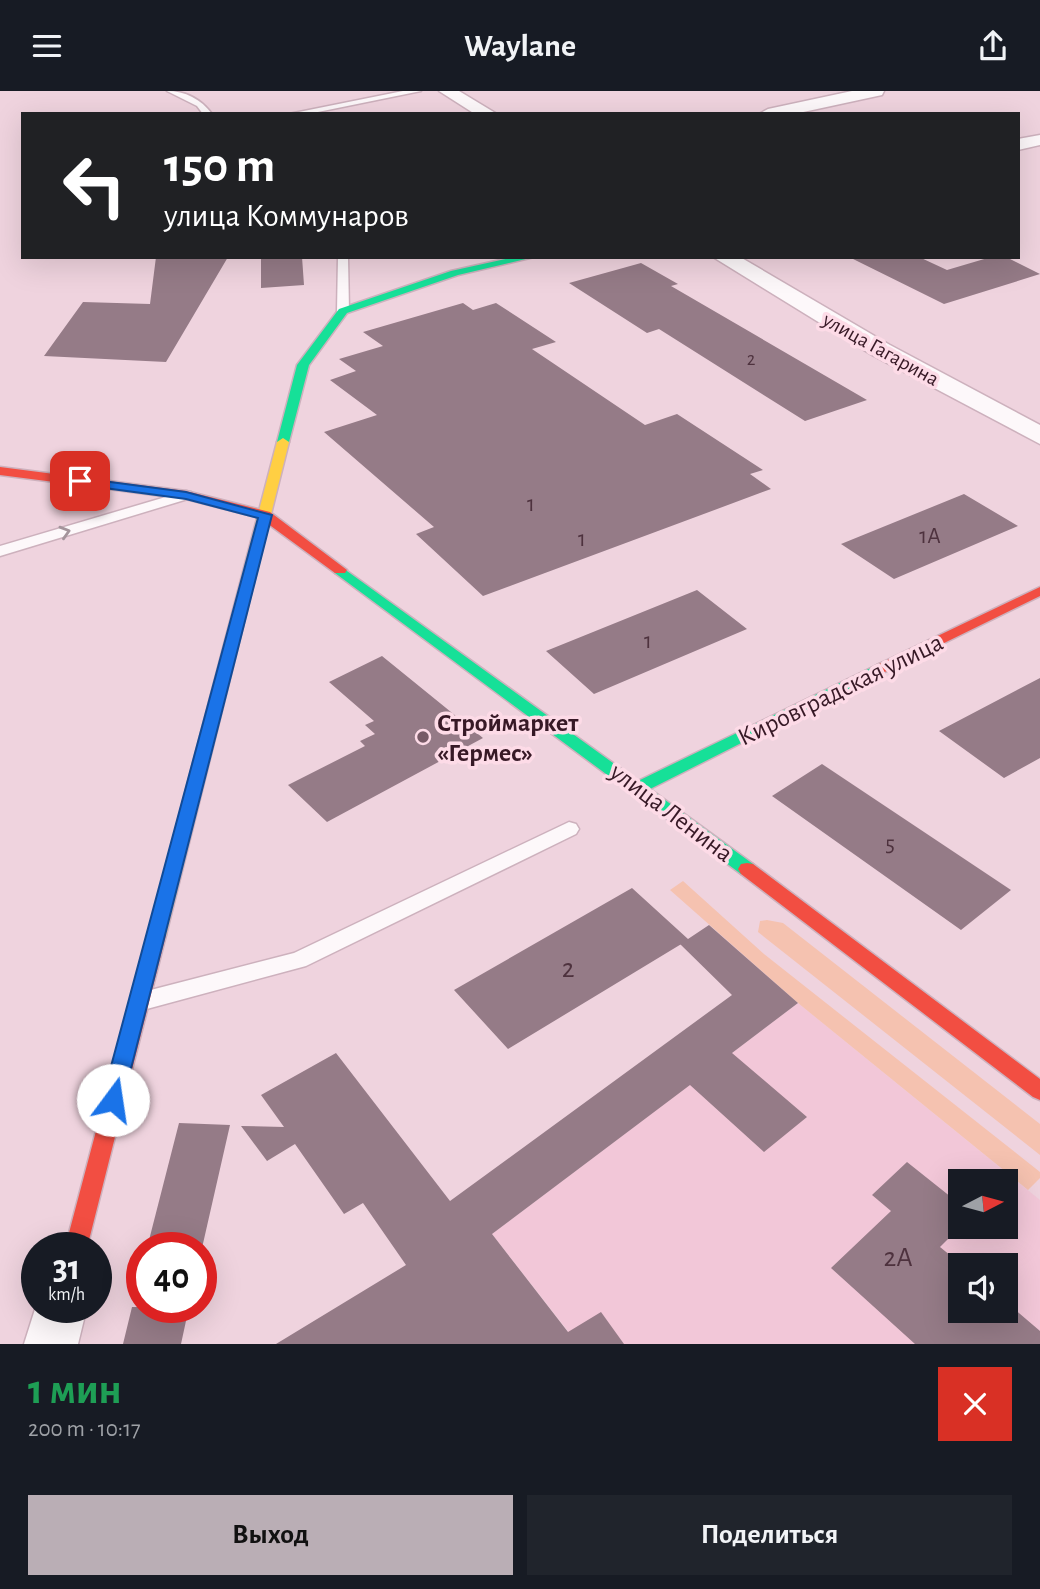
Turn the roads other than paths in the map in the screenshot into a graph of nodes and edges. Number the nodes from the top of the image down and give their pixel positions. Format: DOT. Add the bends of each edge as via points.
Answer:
graph roads {
  1 [pos="171,91"];
  2 [pos="417,91"];
  3 [pos="447,91"];
  4 [pos="876,91"];
  5 [pos="206,112"];
  6 [pos="304,112"];
  7 [pos="484,112"];
  8 [pos="777,112"];
  9 [pos="1040,140"];
  10 [pos="1020,145"];
  11 [pos="343,259"];
  12 [pos="520,259"];
  13 [pos="727,259"];
  14 [pos="343,311"];
  15 [pos="1040,436"];
  16 [pos="0,471"];
  17 [pos="186,495"];
  18 [pos="265,515"];
  19 [pos="0,551"];
  20 [pos="1040,591"];
  21 [pos="640,787"];
  22 [pos="569,829"];
  23 [pos="138,1002"];
  24 [pos="1040,1091"];
  25 [pos="80,1232"];
  26 [pos="57,1323"];
  27 [pos="51,1344"];
  1 -- 5 [label="lane" via="200,104"];
  2 -- 6 [label="lane"];
  3 -- 7 [label="street"];
  4 -- 8 [label="street"];
  9 -- 10 [label="street"];
  11 -- 14 [label="lane"];
  12 -- 14 [label="main road" via="455,273"];
  13 -- 15 [label="street, улица Гагарина"];
  14 -- 18 [label="main road" via="303,365"];
  16 -- 17 [label="main road"];
  17 -- 18 [label="main road"];
  19 -- 17 [label="lane, one-way"];
  18 -- 21 [label="main road, улица Ленина"];
  18 -- 23 [label="main road"];
  20 -- 21 [label="main road, Кировградская улица"];
  21 -- 24 [label="main road, улица Ленина"];
  22 -- 23 [label="lane" via="299,960"];
  23 -- 25 [label="main road"];
  26 -- 27 [label="street"];
}
